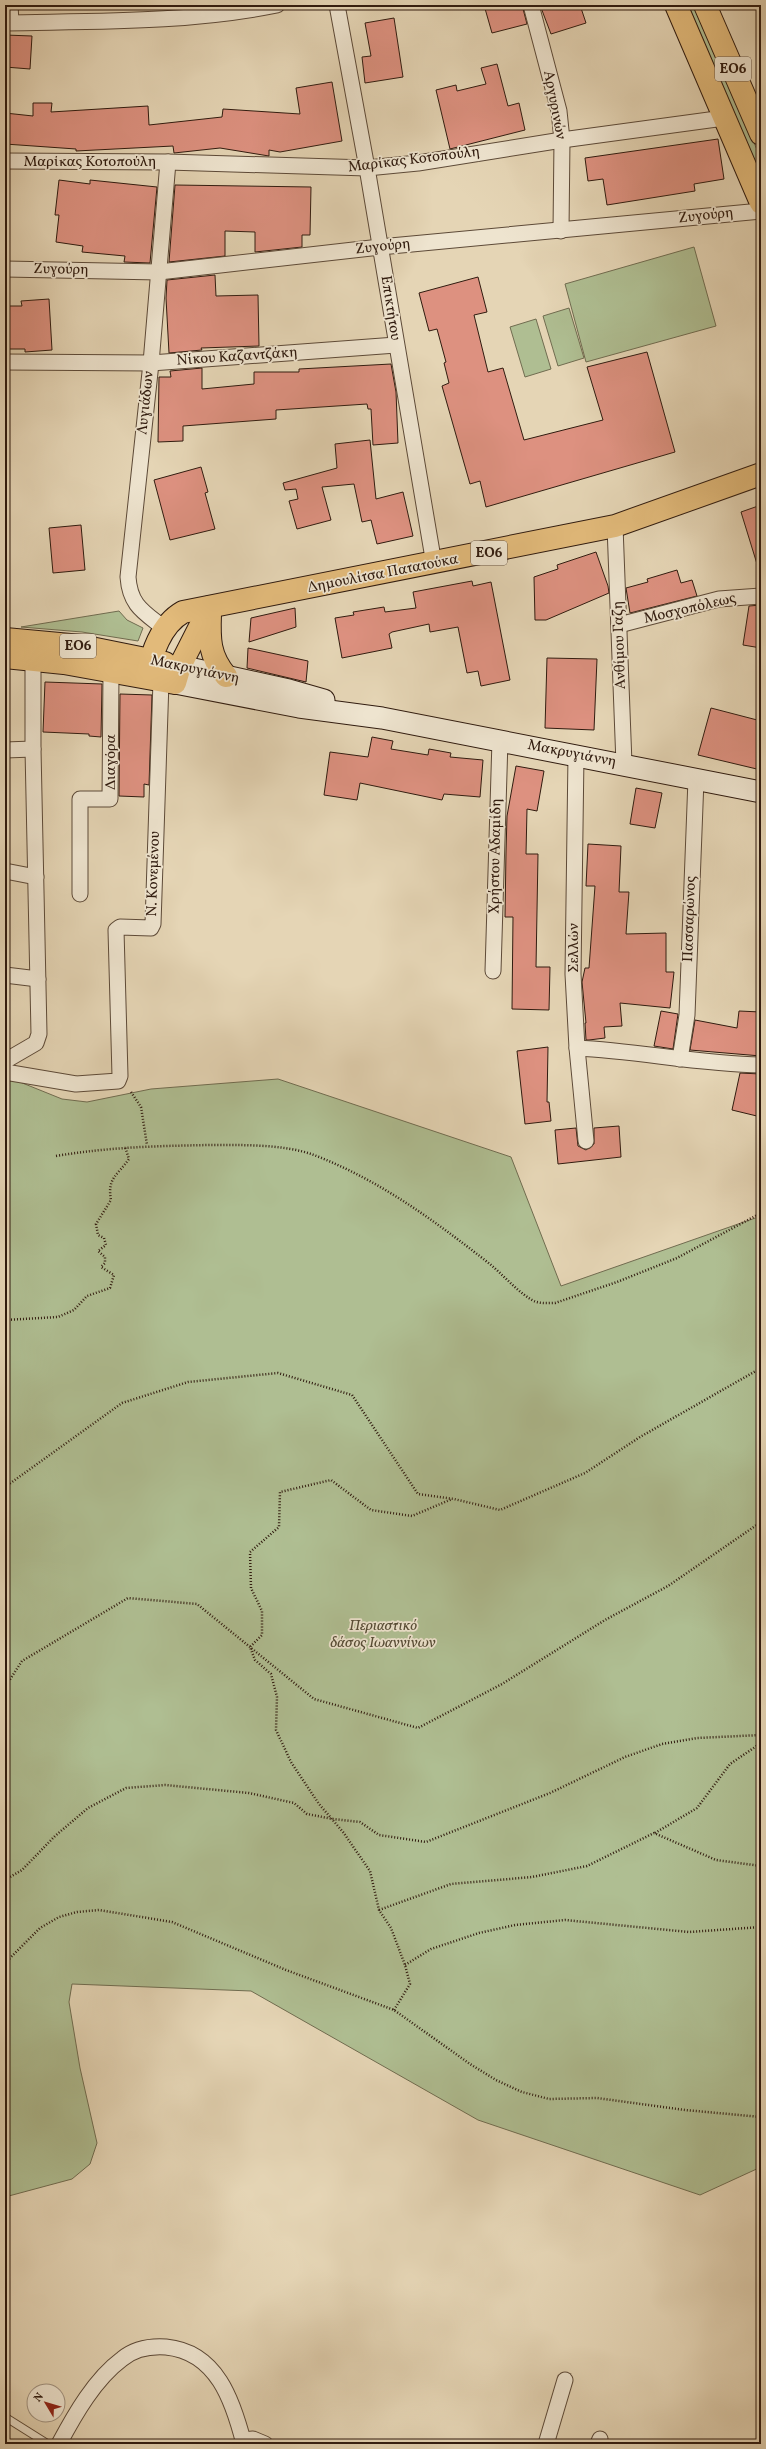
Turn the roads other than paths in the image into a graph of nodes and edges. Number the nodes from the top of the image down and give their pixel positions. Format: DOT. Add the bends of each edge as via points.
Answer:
graph roads {
  1 [pos="10,5"];
  2 [pos="277,5"];
  3 [pos="337,5"];
  4 [pos="531,5"];
  5 [pos="676,5"];
  6 [pos="705,5"];
  7 [pos="8,23"];
  8 [pos="724,118"];
  9 [pos="761,134"];
  10 [pos="562,140"];
  11 [pos="5,161"];
  12 [pos="168,162"];
  13 [pos="367,168"];
  14 [pos="761,204"];
  15 [pos="761,211"];
  16 [pos="561,231"];
  17 [pos="380,247"];
  18 [pos="5,269"];
  19 [pos="159,272"];
  20 [pos="396,346"];
  21 [pos="5,362"];
  22 [pos="151,363"];
  23 [pos="761,474"];
  24 [pos="616,526"];
  25 [pos="434,564"];
  26 [pos="761,596"];
  27 [pos="210,606"];
  28 [pos="619,625"];
  29 [pos="165,629"];
  30 [pos="5,639"];
  31 [pos="5,657"];
  32 [pos="33,660"];
  33 [pos="111,672"];
  34 [pos="163,674"];
  35 [pos="226,676"];
  36 [pos="382,718"];
  37 [pos="500,740"];
  38 [pos="32,749"];
  39 [pos="5,750"];
  40 [pos="576,755"];
  41 [pos="624,764"];
  42 [pos="696,779"];
  43 [pos="761,792"];
  44 [pos="5,871"];
  45 [pos="36,877"];
  46 [pos="80,894"];
  47 [pos="493,971"];
  48 [pos="5,975"];
  49 [pos="38,979"];
  50 [pos="577,1048"];
  51 [pos="680,1059"];
  52 [pos="761,1065"];
  53 [pos="5,1068"];
  54 [pos="5,1072"];
  55 [pos="586,1141"];
  56 [pos="565,2380"];
  57 [pos="5,2417"];
  58 [pos="243,2442"];
  59 [pos="48,2444"];
  60 [pos="59,2444"];
  61 [pos="265,2444"];
  62 [pos="546,2444"];
  1 -- 7 [label="street"];
  2 -- 7 [label="street" via="235,14 189,18"];
  3 -- 13 [label="street, Επικτήτου"];
  4 -- 10 [label="street, Αργυρινών" via="559,111"];
  5 -- 8 [label="main road, ΕΟ6"];
  6 -- 9 [label="main road, ΕΟ6"];
  8 -- 10 [label="street, Μαρίκας Κοτοπούλη"];
  8 -- 14 [label="main road, ΕΟ6"];
  10 -- 13 [label="street, Μαρίκας Κοτοπούλη" via="418,163"];
  10 -- 16 [label="street, Αργυρινών"];
  11 -- 12 [label="street, Μαρίκας Κοτοπούλη"];
  12 -- 13 [label="street, Μαρίκας Κοτοπούλη"];
  12 -- 19 [label="street, Λυγιάδων"];
  13 -- 17 [label="street, Επικτήτου"];
  15 -- 16 [label="street, Ζυγούρη"];
  16 -- 17 [label="street, Ζυγούρη"];
  17 -- 19 [label="street, Ζυγούρη"];
  17 -- 20 [label="street, Επικτήτου"];
  18 -- 19 [label="street, Ζυγούρη"];
  19 -- 22 [label="street, Λυγιάδων"];
  20 -- 22 [label="street, Νίκου Καζαντζάκη"];
  20 -- 25 [label="street, Επικτήτου"];
  21 -- 22 [label="street, Νίκου Καζαντζάκη"];
  22 -- 29 [label="street, Λυγιάδων" via="128,585 133,601"];
  23 -- 24 [label="main road, Δημουλίτσα Πατατούκα / ΕΟ6"];
  24 -- 25 [label="main road, Δημουλίτσα Πατατούκα / ΕΟ6"];
  24 -- 28 [label="street, Ανθίμου Γαζη"];
  25 -- 27 [label="main road, Δημουλίτσα Πατατούκα / ΕΟ6"];
  26 -- 28 [label="street, Μοσχοπόλεως" via="719,599"];
  27 -- 29 [label="main road, Δημουλίτσα Πατατούκα / ΕΟ6" via="183,612"];
  27 -- 34 [label="main road"];
  27 -- 35 [label="main road" via="210,651"];
  28 -- 41 [label="street, Ανθίμου Γαζη"];
  29 -- 34 [label="main road, Δημουλίτσα Πατατούκα / ΕΟ6"];
  30 -- 34 [label="main road, Μακρυγιάννη / ΕΟ6" via="80,646"];
  31 -- 32 [label="main road, Μακρυγιάννη / ΕΟ6"];
  32 -- 33 [label="main road, Μακρυγιάννη / ΕΟ6"];
  32 -- 38 [label="street"];
  33 -- 34 [label="main road, Μακρυγιάννη / ΕΟ6"];
  33 -- 46 [label="street, Διαγόρα" via="110,799 80,799"];
  34 -- 35 [label="main road, Μακρυγιάννη"];
  34 -- 36 [label="main road, Μακρυγιάννη" via="299,707"];
  34 -- 54 [label="street, Ν. Κονεμένου" via="153,924 151,928 120,927 116,930 120,1076 118,1081 76,1084"];
  35 -- 36 [label="main road, Μακρυγιάννη" via="289,690"];
  36 -- 37 [label="main road, Μακρυγιάννη"];
  37 -- 40 [label="main road, Μακρυγιάννη"];
  37 -- 47 [label="street, Χρήστου Αδαμίδη"];
  38 -- 39 [label="street"];
  38 -- 45 [label="street"];
  40 -- 41 [label="main road, Μακρυγιάννη"];
  40 -- 50 [label="street, Σελλών" via="573,974"];
  41 -- 42 [label="main road, Μακρυγιάννη"];
  42 -- 43 [label="main road, Μακρυγιάννη"];
  42 -- 51 [label="street, Πασσαρώνος" via="687,1015"];
  44 -- 45 [label="street"];
  45 -- 49 [label="street"];
  48 -- 49 [label="street"];
  49 -- 53 [label="street" via="39,1034 36,1043 5,1061"];
  50 -- 51 [label="street" via="625,1051"];
  50 -- 55 [label="street, Σελλών"];
  51 -- 52 [label="street"];
  56 -- 62 [label="street"];
  57 -- 59 [label="lane"];
  58 -- 60 [label="street" via="227,2394 209,2365 186,2352 153,2347 130,2354 112,2368 77,2413"];
  58 -- 61 [label="street" via="253,2439"];
}
